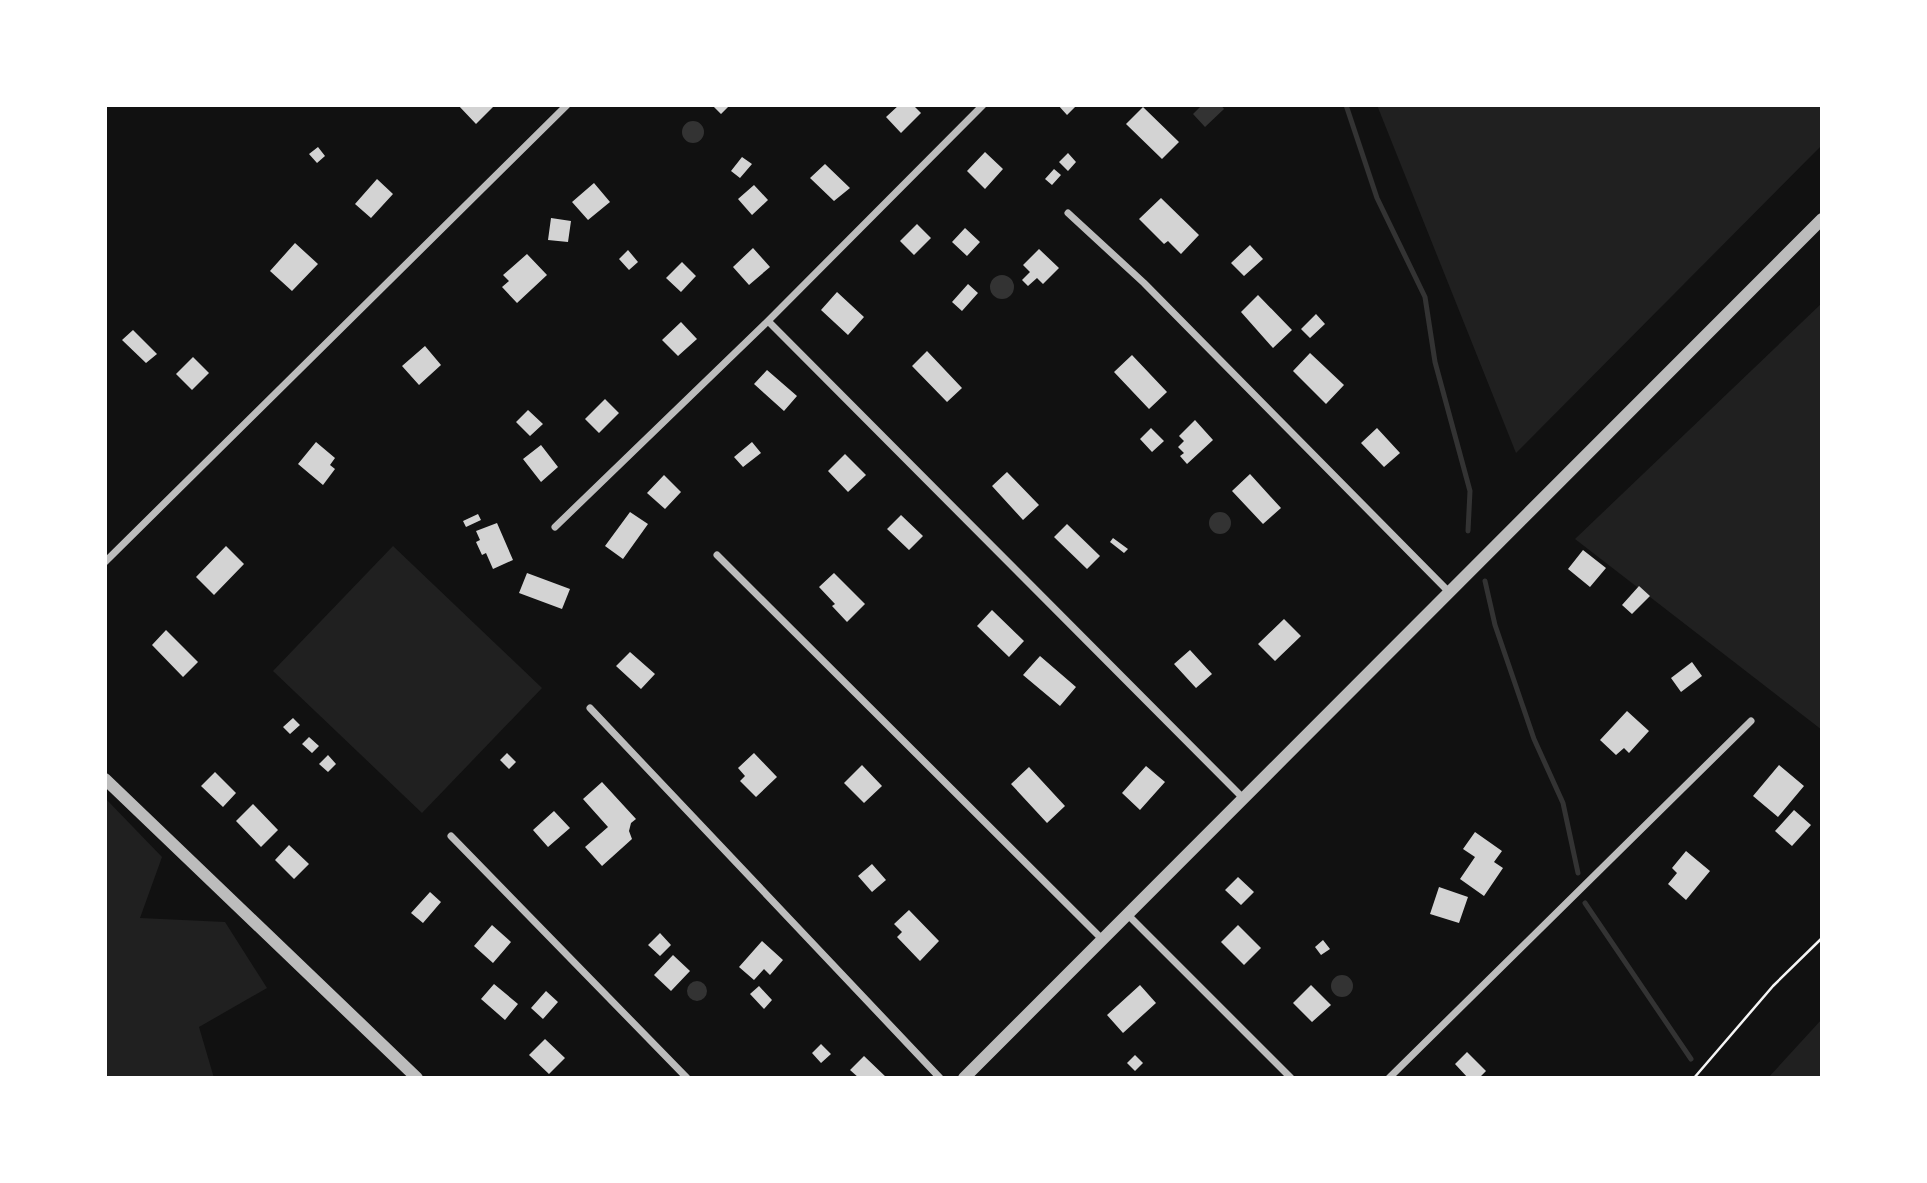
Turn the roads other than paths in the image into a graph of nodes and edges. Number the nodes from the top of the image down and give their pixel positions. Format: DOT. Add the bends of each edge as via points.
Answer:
graph roads {
  1 [pos="567,105"];
  2 [pos="983,105"];
  3 [pos="1068,213"];
  4 [pos="1822,219"];
  5 [pos="768,321"];
  6 [pos="555,527"];
  7 [pos="717,555"];
  8 [pos="105,562"];
  9 [pos="1450,592"];
  10 [pos="590,708"];
  11 [pos="1751,721"];
  12 [pos="105,779"];
  13 [pos="1244,798"];
  14 [pos="451,836"];
  15 [pos="1128,915"];
  16 [pos="1102,940"];
  17 [pos="417,1078"];
  18 [pos="687,1078"];
  19 [pos="940,1078"];
  20 [pos="964,1078"];
  21 [pos="1291,1078"];
  22 [pos="1389,1078"];
  1 -- 8 [label="street"];
  2 -- 5 [label="street"];
  3 -- 9 [label="street" via="1144,283"];
  4 -- 9 [label="street"];
  5 -- 6 [label="street"];
  5 -- 13 [label="street"];
  7 -- 16 [label="street"];
  9 -- 13 [label="street"];
  10 -- 19 [label="street"];
  11 -- 22 [label="street"];
  12 -- 17 [label="street"];
  13 -- 15 [label="street"];
  14 -- 18 [label="street"];
  15 -- 16 [label="street"];
  15 -- 21 [label="street"];
  16 -- 20 [label="street"];
}
